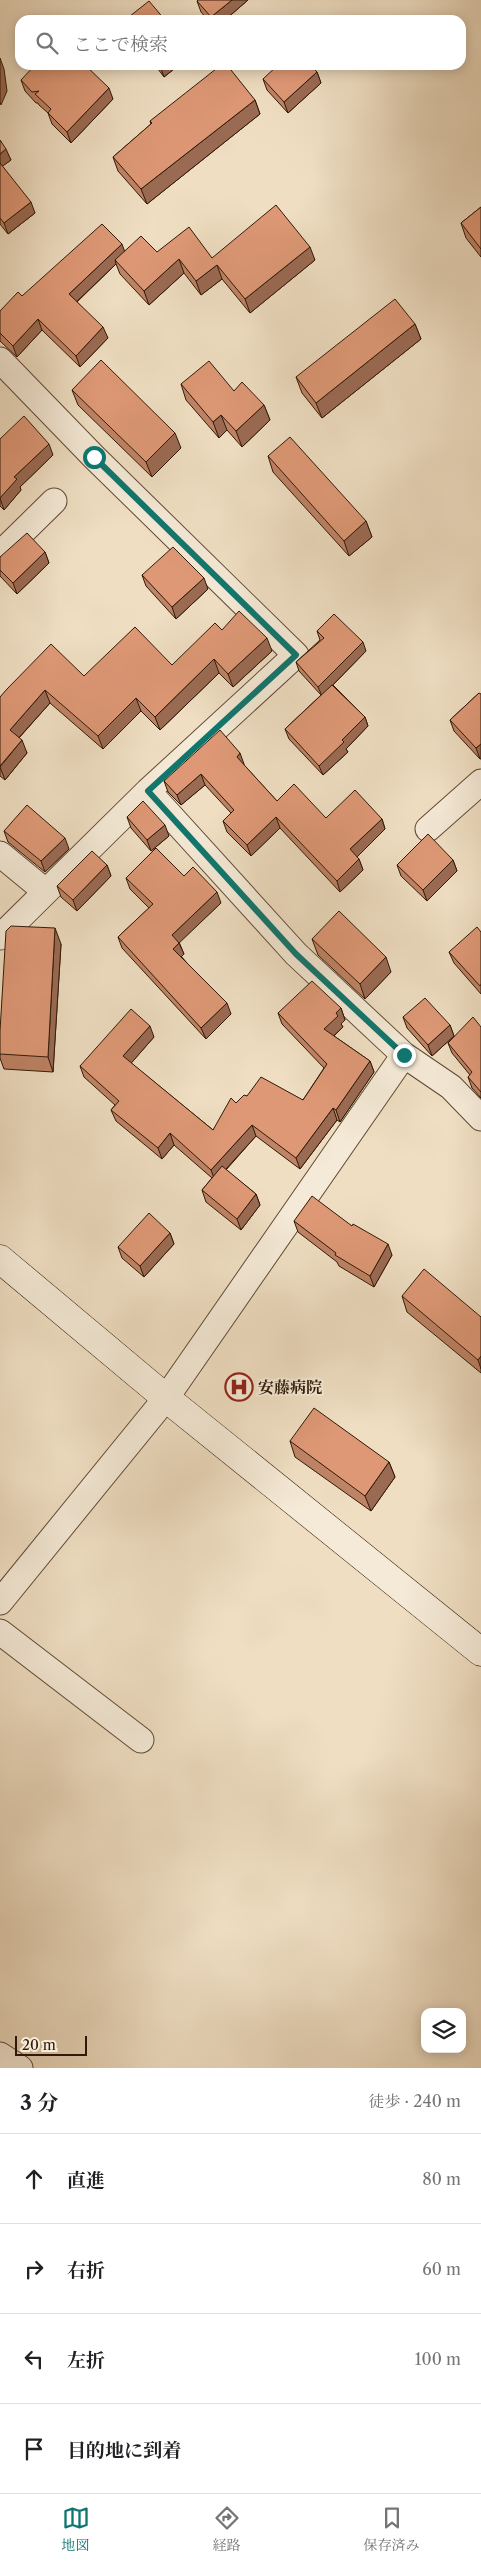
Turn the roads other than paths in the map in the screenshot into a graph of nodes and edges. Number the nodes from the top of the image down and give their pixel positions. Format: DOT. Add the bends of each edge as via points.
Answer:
graph roads {
  1 [pos="0,360"];
  2 [pos="54,501"];
  3 [pos="0,554"];
  4 [pos="481,782"];
  5 [pos="148,791"];
  6 [pos="428,829"];
  7 [pos="0,854"];
  8 [pos="45,891"];
  9 [pos="0,937"];
  10 [pos="404,1055"];
  11 [pos="481,1118"];
  12 [pos="0,1258"];
  13 [pos="166,1398"];
  14 [pos="0,1602"];
  15 [pos="0,1632"];
  16 [pos="481,1652"];
  17 [pos="141,1740"];
  18 [pos="0,2056"];
  19 [pos="20,2068"];
  1 -- 5 [label="street" via="296,655"];
  2 -- 3 [label="street"];
  4 -- 6 [label="street"];
  5 -- 8 [label="street"];
  5 -- 10 [label="street" via="296,954"];
  7 -- 8 [label="street"];
  8 -- 9 [label="street"];
  10 -- 11 [label="street" via="451,1087"];
  10 -- 13 [label="street"];
  12 -- 13 [label="street"];
  13 -- 14 [label="street"];
  13 -- 16 [label="street"];
  15 -- 17 [label="street"];
  18 -- 19 [label="street"];
}
